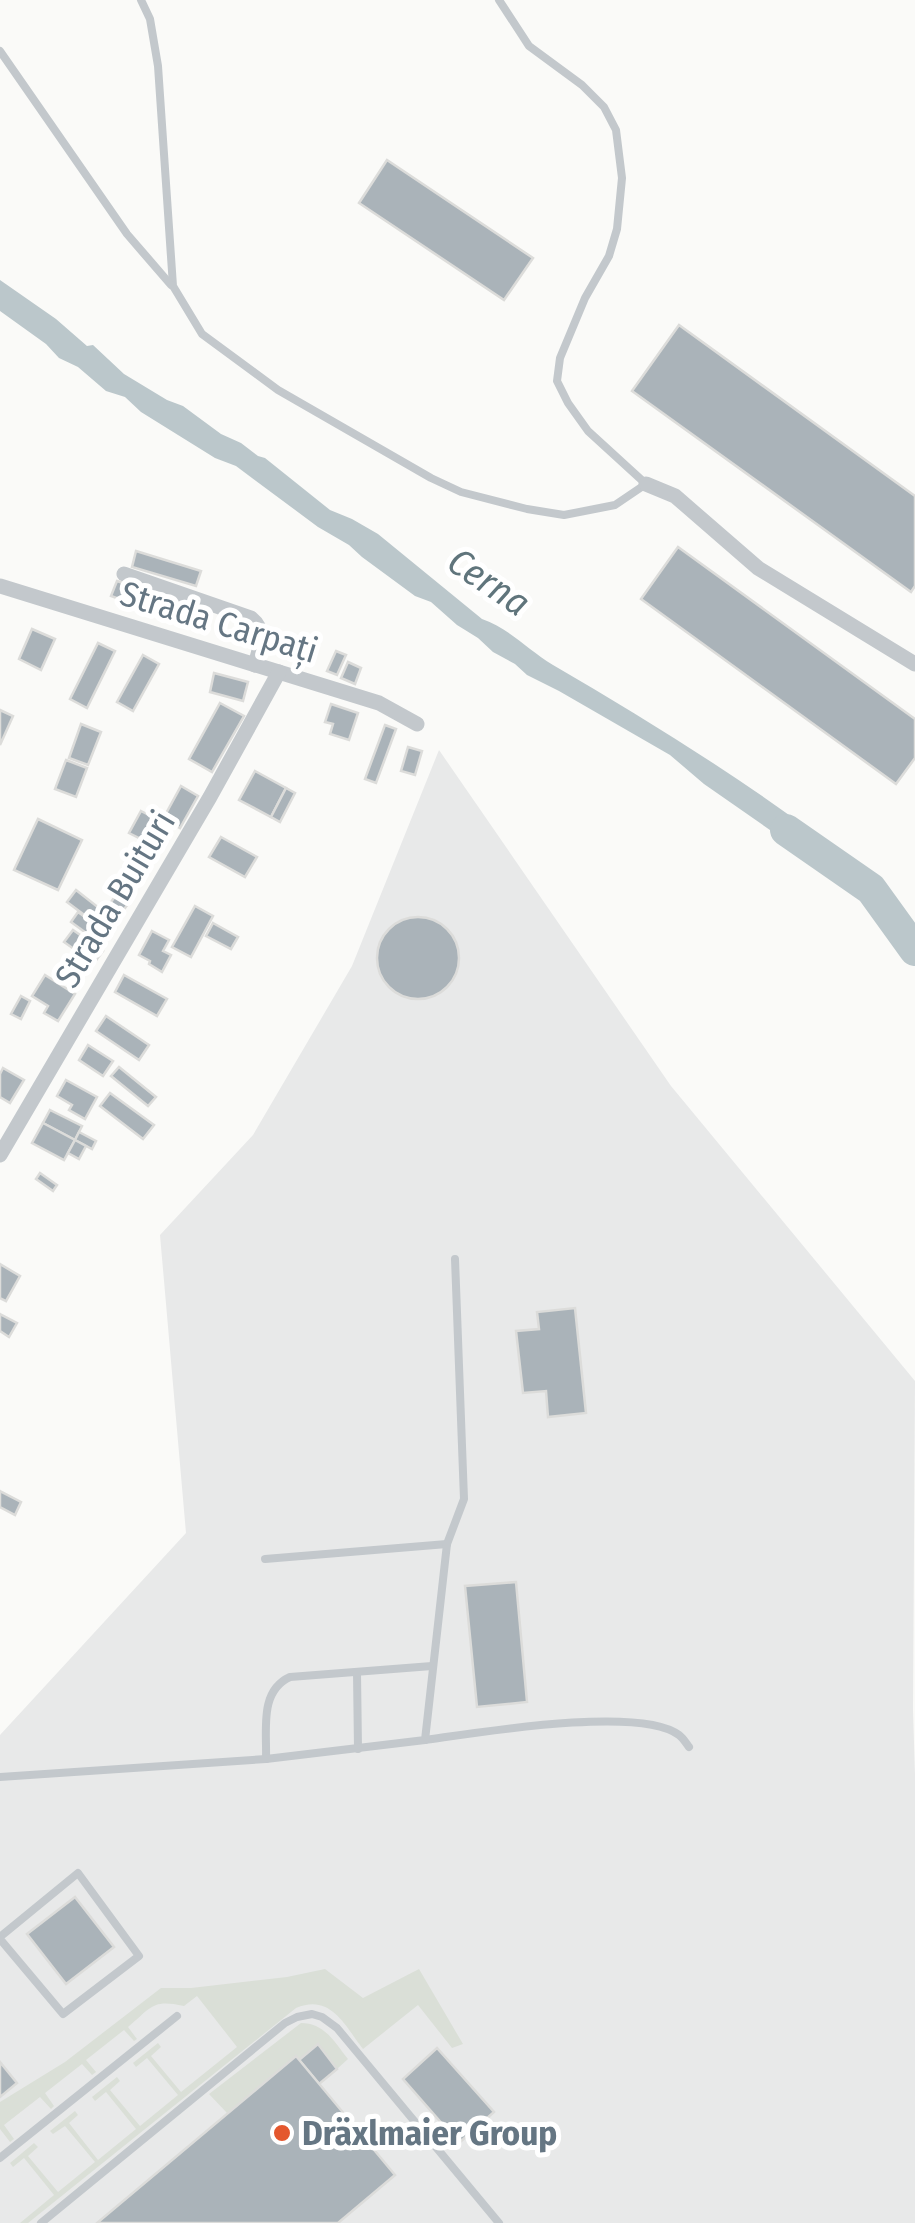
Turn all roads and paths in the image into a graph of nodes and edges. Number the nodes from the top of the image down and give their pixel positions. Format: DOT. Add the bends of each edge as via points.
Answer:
graph roads {
  1 [pos="141,0"];
  2 [pos="499,0"];
  3 [pos="0,50"];
  4 [pos="172,286"];
  5 [pos="646,484"];
  6 [pos="124,574"];
  7 [pos="0,586"];
  8 [pos="915,664"];
  9 [pos="255,665"];
  10 [pos="280,672"];
  11 [pos="416,724"];
  12 [pos="0,1155"];
  13 [pos="455,1259"];
  14 [pos="447,1544"];
  15 [pos="265,1559"];
  16 [pos="432,1666"];
  17 [pos="357,1673"];
  18 [pos="425,1740"];
  19 [pos="690,1747"];
  20 [pos="358,1748"];
  21 [pos="266,1760"];
  22 [pos="0,1778"];
  23 [pos="0,1938"];
  24 [pos="177,2016"];
  25 [pos="0,2158"];
  26 [pos="40,2223"];
  27 [pos="499,2223"];
  1 -- 4 [label="lane" via="158,66"];
  2 -- 5 [label="lane" via="529,46 582,85 616,130 622,178 618,229 560,358 558,381 588,431"];
  3 -- 4 [label="lane" via="116,219"];
  4 -- 5 [label="lane" via="202,334 278,390 461,492 564,515 615,505"];
  5 -- 8 [label="street" via="675,496 758,568"];
  6 -- 9 [label="street" via="250,618 262,632"];
  7 -- 9 [label="street, Strada Carpați"];
  9 -- 10 [label="street, Strada Carpați"];
  10 -- 11 [label="street, Strada Carpați" via="379,703"];
  10 -- 12 [label="street, Strada Buituri"];
  13 -- 14 [label="lane" via="464,1499"];
  14 -- 15 [label="lane"];
  14 -- 16 [label="lane"];
  16 -- 17 [label="lane"];
  16 -- 18 [label="lane"];
  17 -- 20 [label="lane"];
  17 -- 21 [label="lane" via="279,1682 267,1704"];
  18 -- 19 [label="lane" via="552,1723 645,1723 678,1734"];
  18 -- 20 [label="lane"];
  20 -- 21 [label="lane"];
  21 -- 22 [label="lane"];
  23 -- 23 [label="lane" via="64,2014 139,1956 78,1873"];
  24 -- 25 [label="lane"];
  26 -- 27 [label="lane" via="285,2023 312,2014 346,2039"];
}
